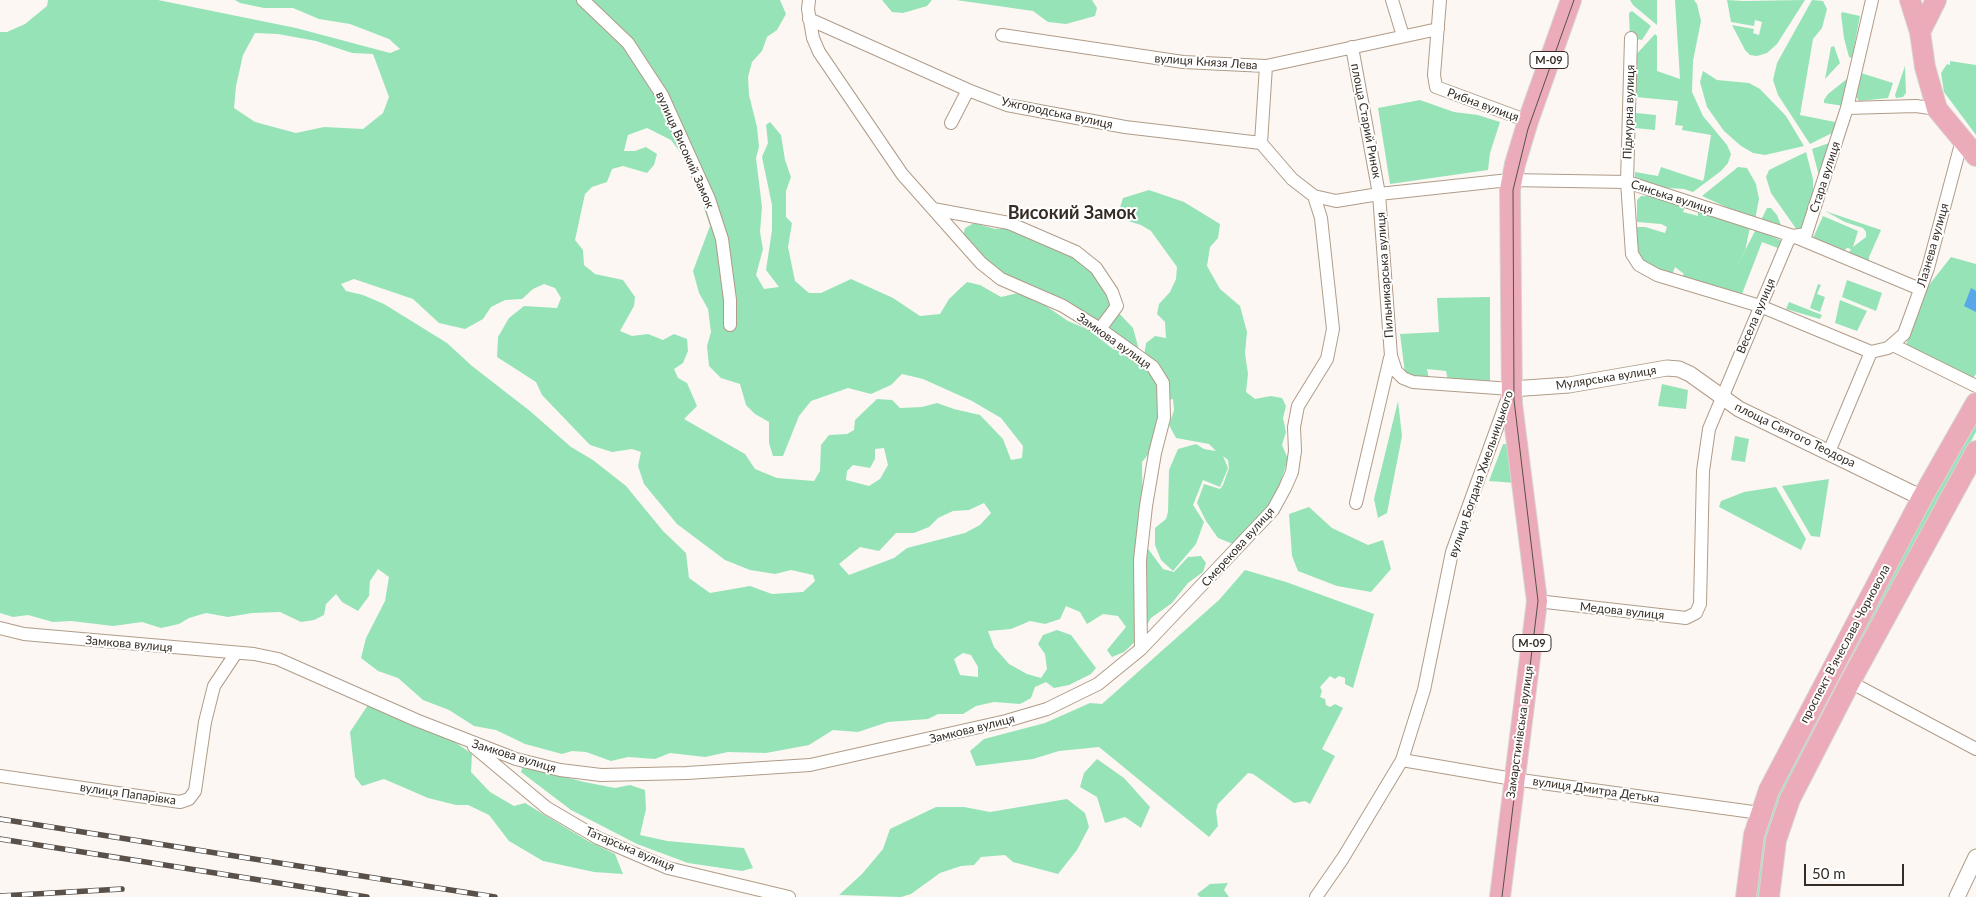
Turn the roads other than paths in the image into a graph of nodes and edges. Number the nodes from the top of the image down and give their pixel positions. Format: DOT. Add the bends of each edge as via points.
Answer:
graph roads {
  1 [pos="583,0"];
  2 [pos="809,0"];
  3 [pos="1392,0"];
  4 [pos="1440,0"];
  5 [pos="1571,0"];
  6 [pos="1872,0"];
  7 [pos="1910,0"];
  8 [pos="1936,0"];
  9 [pos="810,19"];
  10 [pos="1438,29"];
  11 [pos="1920,32"];
  12 [pos="1002,35"];
  13 [pos="1403,36"];
  14 [pos="1631,38"];
  15 [pos="1352,47"];
  16 [pos="1266,66"];
  17 [pos="968,90"];
  18 [pos="1847,108"];
  19 [pos="1937,109"];
  20 [pos="1528,121"];
  21 [pos="950,123"];
  22 [pos="1962,140"];
  23 [pos="1261,143"];
  24 [pos="1976,156"];
  25 [pos="1511,180"];
  26 [pos="1627,182"];
  27 [pos="1379,194"];
  28 [pos="1314,196"];
  29 [pos="933,209"];
  30 [pos="1793,236"];
  31 [pos="1920,289"];
  32 [pos="1760,306"];
  33 [pos="730,325"];
  34 [pos="1100,329"];
  35 [pos="1893,345"];
  36 [pos="1871,352"];
  37 [pos="1391,356"];
  38 [pos="1976,386"];
  39 [pos="1511,389"];
  40 [pos="1721,398"];
  41 [pos="1976,402"];
  42 [pos="1517,436"];
  43 [pos="1493,438"];
  44 [pos="1976,451"];
  45 [pos="1829,452"];
  46 [pos="1922,498"];
  47 [pos="1356,503"];
  48 [pos="1537,601"];
  49 [pos="1700,604"];
  50 [pos="0,628"];
  51 [pos="1141,649"];
  52 [pos="236,653"];
  53 [pos="1850,682"];
  54 [pos="467,741"];
  55 [pos="1976,749"];
  56 [pos="1402,760"];
  57 [pos="0,776"];
  58 [pos="1514,779"];
  59 [pos="1760,813"];
  60 [pos="1976,857"];
  61 [pos="789,897"];
  62 [pos="1316,897"];
  63 [pos="1500,897"];
  64 [pos="1746,897"];
  65 [pos="1770,897"];
  66 [pos="1957,897"];
  1 -- 33 [label="street, вулиця Високий Замок" via="628,43 662,94 709,199 722,239"];
  2 -- 9 [label="street, Замкова вулиця"];
  3 -- 13 [label="street"];
  4 -- 10 [label="street, Рибна вулиця"];
  5 -- 20 [label="main road, вулиця Богдана Хмельницького / М-09"];
  6 -- 18 [label="street, Стара вулиця"];
  7 -- 11 [label="main road"];
  8 -- 11 [label="main road"];
  9 -- 17 [label="street, Ужгородська вулиця"];
  9 -- 29 [label="street, Замкова вулиця" via="812,38 819,52 902,174"];
  10 -- 13 [label="street, вулиця Князя Лева"];
  10 -- 20 [label="street, Рибна вулиця" via="1436,87"];
  11 -- 19 [label="main road" via="1925,67"];
  12 -- 16 [label="street, вулиця Князя Лева" via="1183,62"];
  13 -- 15 [label="street, вулиця Князя Лева"];
  14 -- 26 [label="street, Підмурна вулиця"];
  15 -- 16 [label="street, вулиця Князя Лева"];
  15 -- 27 [label="street, площа Старий Ринок"];
  16 -- 23 [label="street"];
  17 -- 21 [label="street"];
  17 -- 23 [label="street, Ужгородська вулиця" via="1007,105 1117,126"];
  18 -- 19 [label="street" via="1916,106"];
  18 -- 30 [label="street, Стара вулиця" via="1806,234"];
  19 -- 22 [label="main road"];
  20 -- 25 [label="main road, вулиця Богдана Хмельницького / М-09"];
  22 -- 24 [label="main road"];
  22 -- 31 [label="street, Лазнева вулиця"];
  23 -- 28 [label="street" via="1292,179"];
  25 -- 26 [label="street, Сянська вулиця"];
  25 -- 27 [label="street, Сянська вулиця"];
  25 -- 39 [label="main road, вулиця Богдана Хмельницького / М-09"];
  26 -- 30 [label="street, Сянська вулиця"];
  26 -- 32 [label="street, Підмурна вулиця" via="1632,254 1639,266 1657,275"];
  27 -- 28 [label="street, Сянська вулиця" via="1336,201"];
  27 -- 37 [label="street, Пильникарська вулиця"];
  28 -- 51 [label="street, Смерекова вулиця" via="1321,218 1333,329 1327,359 1298,406 1292,472 1273,510"];
  29 -- 34 [label="street, Замкова вулиця" via="981,263 1001,279 1062,306"];
  29 -- 34 [label="street" via="1009,223 1076,252 1096,268 1117,306"];
  30 -- 31 [label="street, Сянська вулиця"];
  30 -- 32 [label="street, Весела вулиця"];
  31 -- 35 [label="street, Лазнева вулиця" via="1904,334"];
  32 -- 36 [label="street, Підмурна вулиця"];
  32 -- 40 [label="street, Весела вулиця"];
  34 -- 51 [label="street, Замкова вулиця" via="1153,366 1164,383 1164,418 1146,506 1140,560"];
  35 -- 36 [label="street"];
  35 -- 38 [label="street"];
  36 -- 45 [label="street"];
  37 -- 39 [label="street, Пильникарська вулиця" via="1396,371 1408,381"];
  37 -- 47 [label="street, Пильникарська вулиця"];
  39 -- 40 [label="street, Мулярська вулиця" via="1569,385 1667,368 1690,374"];
  39 -- 42 [label="main road, Замарстинівська вулиця / М-09"];
  39 -- 43 [label="street, вулиця Богдана Хмельницького"];
  40 -- 45 [label="street, площа Святого Теодора"];
  40 -- 49 [label="street, площа Святого Теодора" via="1709,429 1704,471"];
  41 -- 46 [label="main road, проспект Вʼячеслава Чорновола"];
  42 -- 43 [label="street" via="1500,432"];
  42 -- 48 [label="main road, Замарстинівська вулиця / М-09"];
  43 -- 56 [label="street, вулиця Богдана Хмельницького" via="1452,552 1424,690"];
  44 -- 53 [label="main road, проспект Вʼячеслава Чорновола"];
  45 -- 46 [label="street, площа Святого Теодора"];
  46 -- 59 [label="main road, проспект Вʼячеслава Чорновола" via="1769,790"];
  48 -- 49 [label="street, Медова вулиця" via="1686,618 1696,613"];
  48 -- 58 [label="main road, Замарстинівська вулиця / М-09"];
  50 -- 52 [label="street, Замкова вулиця" via="24,634"];
  51 -- 54 [label="street, Замкова вулиця" via="1098,684 1047,709 997,724 810,765 601,775 560,770 516,759"];
  52 -- 54 [label="street, Замкова вулиця" via="278,659"];
  52 -- 57 [label="street, вулиця Папарівка" via="214,686 195,791 189,799 180,802"];
  53 -- 55 [label="street"];
  53 -- 65 [label="main road, проспект Вʼячеслава Чорновола" via="1782,818 1772,859"];
  54 -- 61 [label="street, Татарська вулиця" via="547,808 598,838 668,868"];
  56 -- 58 [label="street, вулиця Дмитра Детька"];
  56 -- 62 [label="street, вулиця Богдана Хмельницького"];
  58 -- 59 [label="street, вулиця Дмитра Детька"];
  58 -- 63 [label="main road, Замарстинівська вулиця / М-09"];
  59 -- 64 [label="main road, проспект Вʼячеслава Чорновола"];
  60 -- 66 [label="street"];
}
